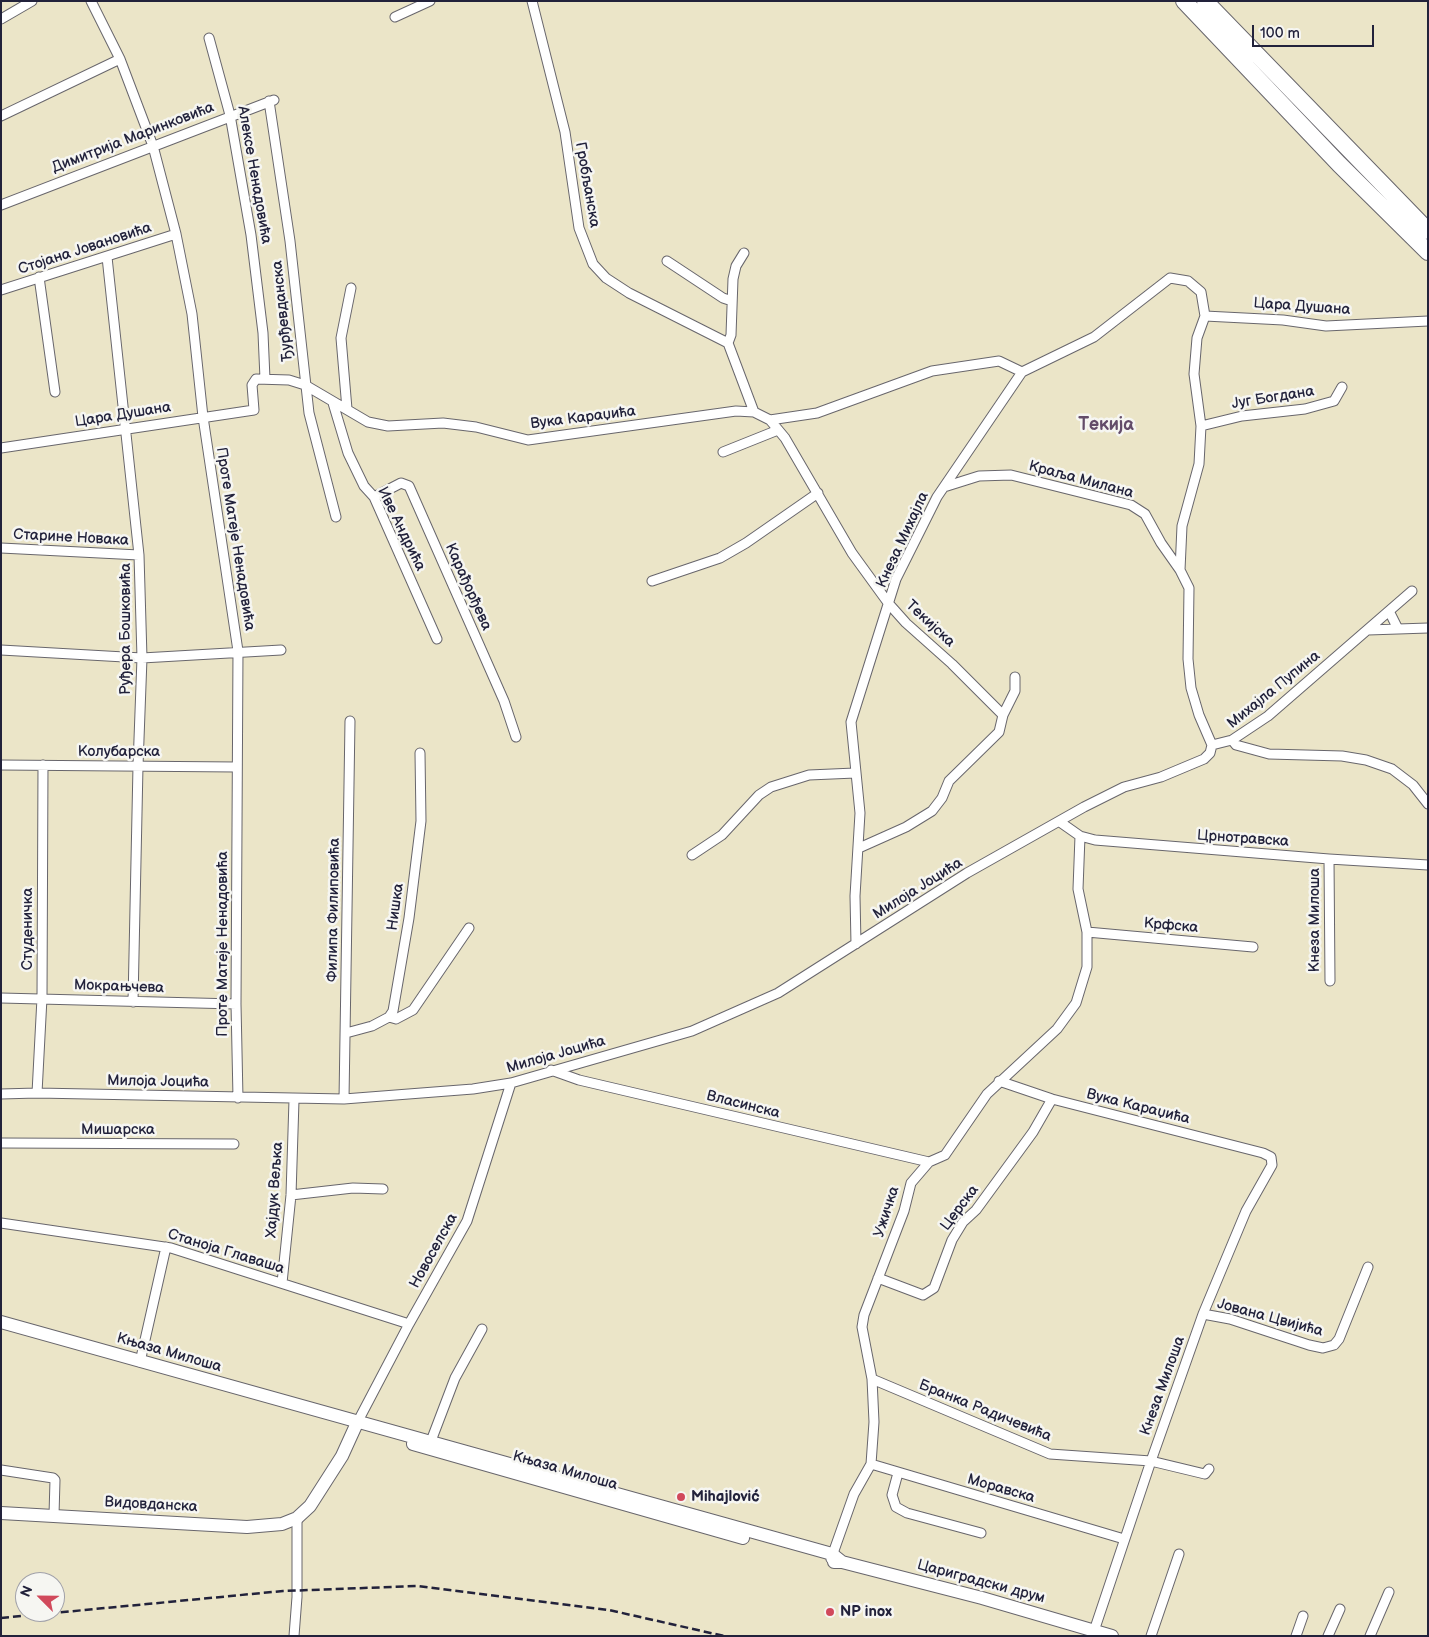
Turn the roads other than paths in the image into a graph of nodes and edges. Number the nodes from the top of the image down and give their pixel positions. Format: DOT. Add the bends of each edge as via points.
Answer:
graph roads {
  1 [pos="32,1"];
  2 [pos="91,1"];
  3 [pos="430,1"];
  4 [pos="532,1"];
  5 [pos="1184,1"];
  6 [pos="1205,1"];
  7 [pos="395,17"];
  8 [pos="1,19"];
  9 [pos="208,38"];
  10 [pos="120,59"];
  11 [pos="272,100"];
  12 [pos="230,115"];
  13 [pos="1,116"];
  14 [pos="153,146"];
  15 [pos="1,205"];
  16 [pos="1428,231"];
  17 [pos="176,234"];
  18 [pos="1428,252"];
  19 [pos="744,253"];
  20 [pos="107,257"];
  21 [pos="667,261"];
  22 [pos="40,277"];
  23 [pos="351,288"];
  24 [pos="1,290"];
  25 [pos="732,301"];
  26 [pos="1205,316"];
  27 [pos="1428,321"];
  28 [pos="728,343"];
  29 [pos="1022,372"];
  30 [pos="265,379"];
  31 [pos="305,385"];
  32 [pos="1342,387"];
  33 [pos="55,392"];
  34 [pos="334,403"];
  35 [pos="347,409"];
  36 [pos="754,412"];
  37 [pos="202,417"];
  38 [pos="770,420"];
  39 [pos="1201,426"];
  40 [pos="125,428"];
  41 [pos="778,430"];
  42 [pos="1,448"];
  43 [pos="723,452"];
  44 [pos="944,487"];
  45 [pos="818,493"];
  46 [pos="374,497"];
  47 [pos="336,517"];
  48 [pos="1,548"];
  49 [pos="139,554"];
  50 [pos="1180,570"];
  51 [pos="652,581"];
  52 [pos="1412,591"];
  53 [pos="889,604"];
  54 [pos="1390,611"];
  55 [pos="1428,628"];
  56 [pos="1398,629"];
  57 [pos="1368,630"];
  58 [pos="437,639"];
  59 [pos="1,650"];
  60 [pos="281,650"];
  61 [pos="238,651"];
  62 [pos="142,658"];
  63 [pos="1015,677"];
  64 [pos="1003,716"];
  65 [pos="350,721"];
  66 [pos="516,737"];
  67 [pos="1232,740"];
  68 [pos="1212,745"];
  69 [pos="420,753"];
  70 [pos="1,764"];
  71 [pos="42,765"];
  72 [pos="138,766"];
  73 [pos="236,768"];
  74 [pos="855,773"];
  75 [pos="1428,804"];
  76 [pos="1060,822"];
  77 [pos="1080,836"];
  78 [pos="859,848"];
  79 [pos="692,855"];
  80 [pos="1329,860"];
  81 [pos="1428,865"];
  82 [pos="469,928"];
  83 [pos="1087,932"];
  84 [pos="856,944"];
  85 [pos="1253,947"];
  86 [pos="1330,981"];
  87 [pos="1,998"];
  88 [pos="42,998"];
  89 [pos="133,1002"];
  90 [pos="236,1004"];
  91 [pos="389,1017"];
  92 [pos="346,1033"];
  93 [pos="551,1070"];
  94 [pos="999,1082"];
  95 [pos="510,1083"];
  96 [pos="37,1093"];
  97 [pos="1,1094"];
  98 [pos="238,1098"];
  99 [pos="344,1099"];
  100 [pos="1052,1099"];
  101 [pos="294,1100"];
  102 [pos="1,1143"];
  103 [pos="234,1144"];
  104 [pos="1271,1157"];
  105 [pos="929,1162"];
  106 [pos="383,1189"];
  107 [pos="291,1195"];
  108 [pos="1,1223"];
  109 [pos="166,1247"];
  110 [pos="1368,1267"];
  111 [pos="878,1278"];
  112 [pos="282,1283"];
  113 [pos="1203,1314"];
  114 [pos="1,1322"];
  115 [pos="409,1324"];
  116 [pos="482,1329"];
  117 [pos="140,1362"];
  118 [pos="872,1379"];
  119 [pos="357,1423"];
  120 [pos="431,1441"];
  121 [pos="1150,1461"];
  122 [pos="871,1464"];
  123 [pos="1209,1469"];
  124 [pos="1,1470"];
  125 [pos="898,1473"];
  126 [pos="1,1513"];
  127 [pos="54,1515"];
  128 [pos="296,1518"];
  129 [pos="981,1533"];
  130 [pos="1124,1539"];
  131 [pos="767,1540"];
  132 [pos="1179,1554"];
  133 [pos="835,1559"];
  134 [pos="1389,1592"];
  135 [pos="1340,1609"];
  136 [pos="1303,1616"];
  137 [pos="1094,1631"];
  138 [pos="294,1636"];
  139 [pos="1112,1636"];
  140 [pos="1151,1636"];
  141 [pos="1296,1636"];
  142 [pos="1328,1636"];
  143 [pos="1370,1636"];
  1 -- 8 [label="street"];
  2 -- 10 [label="street, Проте Матеје Ненадовића"];
  3 -- 7 [label="street"];
  4 -- 28 [label="street, Гробљанска" via="564,132 579,228 592,264 628,293"];
  5 -- 18 [label="highway" via="1320,145"];
  6 -- 16 [label="highway"];
  9 -- 12 [label="street, Алексе Ненадовића"];
  10 -- 13 [label="street"];
  10 -- 14 [label="street, Проте Матеје Ненадовића"];
  11 -- 12 [label="street, Димитрија Маринковића"];
  11 -- 31 [label="street, Ђурђевданска"];
  12 -- 14 [label="street, Димитрија Маринковића"];
  12 -- 30 [label="street, Алексе Ненадовића" via="251,235"];
  14 -- 15 [label="street, Димитрија Маринковића"];
  14 -- 17 [label="street, Проте Матеје Ненадовића"];
  17 -- 20 [label="street, Стојана Јовановића"];
  17 -- 37 [label="street, Проте Матеје Ненадовића" via="192,314"];
  19 -- 25 [label="street" via="736,266"];
  20 -- 22 [label="street, Стојана Јовановића"];
  20 -- 40 [label="street, Руђера Бошковића"];
  21 -- 25 [label="street" via="689,278"];
  22 -- 24 [label="street, Стојана Јовановића"];
  22 -- 33 [label="street"];
  23 -- 35 [label="street" via="341,338"];
  25 -- 28 [label="street"];
  26 -- 27 [label="street, Цара Душана" via="1326,326"];
  26 -- 29 [label="street, Кнеза Михајла" via="1201,292 1188,281 1170,278 1094,337"];
  26 -- 39 [label="street" via="1197,338 1194,374"];
  28 -- 36 [label="street"];
  29 -- 38 [label="street" via="999,361 932,370 817,413"];
  29 -- 44 [label="street, Кнеза Михајла"];
  30 -- 31 [label="street, Вука Караџића" via="289,380"];
  30 -- 37 [label="street, Цара Душана" via="254,380 252,385 254,410"];
  31 -- 34 [label="street, Вука Караџића"];
  31 -- 47 [label="street, Ђурђевданска" via="309,413"];
  32 -- 39 [label="street, Југ Богдана" via="1334,401 1306,409 1242,416"];
  34 -- 35 [label="street, Вука Караџића"];
  34 -- 46 [label="street, Иве Андрића" via="348,453 364,486"];
  35 -- 36 [label="street, Вука Караџића" via="368,422 388,426 443,423 476,426 528,440 736,411"];
  36 -- 38 [label="street"];
  37 -- 40 [label="street, Цара Душана"];
  37 -- 61 [label="street, Проте Матеје Ненадовића"];
  38 -- 41 [label="street, Текијска"];
  39 -- 50 [label="street" via="1199,464 1182,526"];
  40 -- 42 [label="street, Цара Душана"];
  40 -- 49 [label="street, Руђера Бошковића"];
  41 -- 43 [label="street"];
  41 -- 45 [label="street, Текијска"];
  44 -- 50 [label="street, Краља Милана" via="979,476 1011,475 1131,505 1145,514"];
  44 -- 53 [label="street, Кнеза Михајла" via="896,579"];
  45 -- 51 [label="street" via="720,558"];
  45 -- 53 [label="street, Текијска" via="852,553"];
  46 -- 58 [label="street, Иве Андрића"];
  46 -- 66 [label="street, Карађорђева" via="401,482 409,486 504,701"];
  48 -- 49 [label="street, Старине Новака"];
  49 -- 62 [label="street, Руђера Бошковића"];
  50 -- 68 [label="street" via="1189,588 1191,688"];
  52 -- 54 [label="street, Михајла Пупина"];
  53 -- 64 [label="street, Текијска"];
  53 -- 74 [label="street, Кнеза Михајла" via="851,722"];
  54 -- 56 [label="street"];
  54 -- 57 [label="street, Михајла Пупина"];
  55 -- 56 [label="street"];
  56 -- 57 [label="street"];
  57 -- 67 [label="street, Михајла Пупина" via="1268,716"];
  59 -- 62 [label="street"];
  60 -- 61 [label="street"];
  61 -- 62 [label="street"];
  61 -- 73 [label="street, Проте Матеје Ненадовића"];
  62 -- 72 [label="street, Руђера Бошковића"];
  63 -- 64 [label="street" via="1014,691"];
  64 -- 78 [label="street" via="1000,732 949,781 932,811 906,827"];
  65 -- 92 [label="street, Филипа Филиповића"];
  67 -- 68 [label="street, Михајла Пупина"];
  67 -- 75 [label="street" via="1236,745 1268,754 1342,756 1366,760 1392,769"];
  68 -- 76 [label="street" via="1204,759 1161,777 1124,787"];
  69 -- 91 [label="street, Нишка" via="421,820 409,918 393,1010"];
  70 -- 71 [label="street, Колубарска"];
  71 -- 72 [label="street, Колубарска"];
  71 -- 88 [label="street, Студеничка"];
  72 -- 73 [label="street, Колубарска"];
  72 -- 89 [label="street, Руђера Бошковића"];
  73 -- 90 [label="street, Проте Матеје Ненадовића"];
  74 -- 78 [label="street, Кнеза Михајла" via="860,813"];
  74 -- 79 [label="street" via="810,775 771,787 759,795 722,835"];
  76 -- 77 [label="street, Црнотравска"];
  76 -- 84 [label="street, Милоја Јоцића" via="967,873"];
  77 -- 80 [label="street, Црнотравска" via="1144,845"];
  77 -- 83 [label="street, Ужичка" via="1078,889"];
  78 -- 84 [label="street, Кнеза Михајла"];
  80 -- 81 [label="street, Црнотравска"];
  80 -- 86 [label="street, Кнеза Милоша"];
  82 -- 91 [label="street" via="413,1010 396,1019"];
  83 -- 85 [label="street, Крфска"];
  83 -- 94 [label="street, Ужичка" via="1087,967 1076,1003 1057,1029"];
  84 -- 93 [label="street, Милоја Јоцића" via="778,993 692,1031"];
  87 -- 88 [label="street, Мокрањчева"];
  88 -- 89 [label="street, Мокрањчева"];
  88 -- 96 [label="street, Студеничка"];
  89 -- 90 [label="street, Мокрањчева"];
  90 -- 98 [label="street, Проте Матеје Ненадовића"];
  91 -- 92 [label="street" via="372,1026"];
  92 -- 99 [label="street, Филипа Филиповића"];
  93 -- 95 [label="street, Милоја Јоцића"];
  93 -- 105 [label="street, Власинска" via="598,1085"];
  94 -- 100 [label="street, Вука Караџића"];
  94 -- 105 [label="street, Ужичка" via="944,1155"];
  95 -- 99 [label="street, Милоја Јоцића"];
  95 -- 115 [label="street, Новоселска" via="467,1221"];
  96 -- 97 [label="street, Милоја Јоцића"];
  96 -- 98 [label="street, Милоја Јоцића"];
  98 -- 101 [label="street, Милоја Јоцића"];
  99 -- 101 [label="street, Милоја Јоцића"];
  100 -- 104 [label="street, Вука Караџића"];
  100 -- 111 [label="street, Церска" via="1034,1132 976,1210 963,1222 952,1240 934,1288 923,1295"];
  101 -- 107 [label="street, Хајдук Вељка"];
  102 -- 103 [label="street, Мишарска"];
  104 -- 113 [label="street, Кнеза Милоша" via="1272,1164 1246,1211"];
  105 -- 111 [label="street, Ужичка" via="911,1183"];
  106 -- 107 [label="street" via="353,1188"];
  107 -- 112 [label="street, Хајдук Вељка"];
  108 -- 109 [label="street, Станоја Главаша"];
  109 -- 112 [label="street, Станоја Главаша"];
  109 -- 117 [label="street"];
  110 -- 113 [label="street, Јована Цвијића" via="1339,1339 1323,1348 1230,1319"];
  111 -- 118 [label="street, Ужичка" via="862,1327"];
  112 -- 115 [label="street, Станоја Главаша"];
  113 -- 121 [label="street, Кнеза Милоша"];
  114 -- 117 [label="main road, Књаза Милоша"];
  115 -- 119 [label="street, Новоселска"];
  116 -- 120 [label="street" via="455,1378"];
  117 -- 119 [label="main road, Књаза Милоша"];
  118 -- 121 [label="street, Бранка Радичевића" via="1050,1454"];
  118 -- 122 [label="street, Ужичка" via="874,1422"];
  119 -- 120 [label="main road, Књаза Милоша"];
  119 -- 128 [label="main road, Видовданска" via="327,1481 310,1506"];
  119 -- 131 [label="main road, Књаза Милоша" via="383,1436"];
  120 -- 131 [label="main road, Књаза Милоша"];
  121 -- 123 [label="street, Бранка Радичевића" via="1194,1473 1204,1474"];
  121 -- 130 [label="street, Кнеза Милоша"];
  122 -- 125 [label="street, Моравска"];
  122 -- 133 [label="street, Ужичка" via="854,1494"];
  124 -- 127 [label="street" via="53,1478"];
  125 -- 129 [label="street" via="892,1495 896,1507 907,1513"];
  125 -- 130 [label="street, Моравска"];
  126 -- 127 [label="main road, Видовданска"];
  127 -- 128 [label="main road, Видовданска" via="261,1527"];
  128 -- 138 [label="street"];
  130 -- 137 [label="street, Кнеза Милоша"];
  131 -- 133 [label="main road, Цариградски друм"];
  132 -- 140 [label="street"];
  133 -- 137 [label="main road, Цариградски друм"];
  134 -- 143 [label="street"];
  135 -- 142 [label="street"];
  136 -- 141 [label="street"];
  137 -- 139 [label="main road, Цариградски друм"];
}
